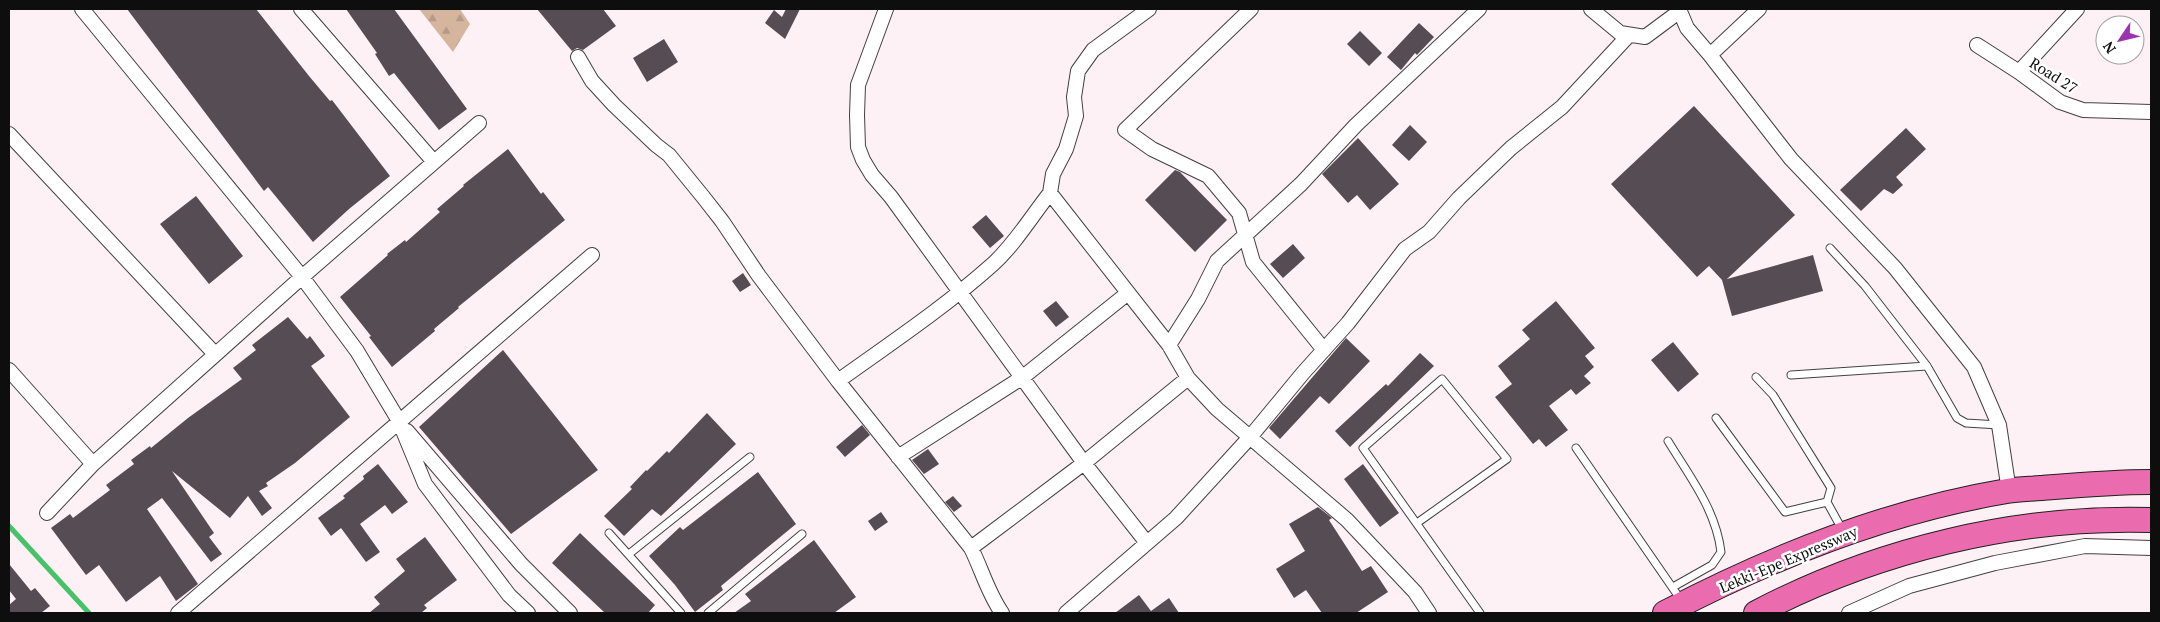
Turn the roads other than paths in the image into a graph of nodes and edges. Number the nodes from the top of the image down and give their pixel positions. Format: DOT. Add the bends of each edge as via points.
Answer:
graph roads {
  1 [pos="82,9"];
  2 [pos="301,9"];
  3 [pos="886,9"];
  4 [pos="1149,9"];
  5 [pos="1251,9"];
  6 [pos="1480,9"];
  7 [pos="1591,9"];
  8 [pos="1759,9"];
  9 [pos="2078,9"];
  10 [pos="1680,10"];
  11 [pos="1629,35"];
  12 [pos="1977,46"];
  13 [pos="1710,55"];
  14 [pos="578,57"];
  15 [pos="2019,72"];
  16 [pos="2151,112"];
  17 [pos="479,123"];
  18 [pos="9,134"];
  19 [pos="434,162"];
  20 [pos="1050,194"];
  21 [pos="1246,234"];
  22 [pos="1830,248"];
  23 [pos="592,255"];
  24 [pos="302,276"];
  25 [pos="961,293"];
  26 [pos="1128,293"];
  27 [pos="1169,345"];
  28 [pos="1324,350"];
  29 [pos="215,354"];
  30 [pos="1927,366"];
  31 [pos="9,370"];
  32 [pos="1791,375"];
  33 [pos="1023,377"];
  34 [pos="1756,377"];
  35 [pos="1188,378"];
  36 [pos="838,381"];
  37 [pos="1716,418"];
  38 [pos="399,421"];
  39 [pos="1999,425"];
  40 [pos="1251,436"];
  41 [pos="1668,441"];
  42 [pos="1576,448"];
  43 [pos="750,457"];
  44 [pos="898,457"];
  45 [pos="1084,463"];
  46 [pos="93,464"];
  47 [pos="2151,482"];
  48 [pos="2009,491"];
  49 [pos="1826,502"];
  50 [pos="47,513"];
  51 [pos="2151,520"];
  52 [pos="1416,524"];
  53 [pos="609,533"];
  54 [pos="1844,533"];
  55 [pos="802,534"];
  56 [pos="1147,543"];
  57 [pos="971,548"];
  58 [pos="2151,548"];
  59 [pos="629,554"];
  60 [pos="1674,601"];
  61 [pos="178,613"];
  62 [pos="528,613"];
  63 [pos="570,613"];
  64 [pos="681,613"];
  65 [pos="708,613"];
  66 [pos="1002,613"];
  67 [pos="1066,613"];
  68 [pos="1429,613"];
  69 [pos="1480,613"];
  70 [pos="1756,613"];
  71 [pos="1849,613"];
  1 -- 24 [label="street"];
  2 -- 19 [label="street"];
  3 -- 25 [label="street" via="858,85 858,147 872,175"];
  4 -- 20 [label="street" via="1093,50 1078,71 1074,97 1076,116 1066,149 1053,174"];
  5 -- 21 [label="street" via="1125,130 1152,149 1208,176 1239,213"];
  6 -- 21 [label="street"];
  7 -- 11 [label="street" via="1620,33"];
  8 -- 13 [label="street"];
  9 -- 15 [label="street"];
  10 -- 11 [label="street" via="1645,37"];
  10 -- 13 [label="street" via="1688,28"];
  11 -- 28 [label="street" via="1562,107 1511,148 1429,232 1405,249"];
  12 -- 15 [label="street, Road 27"];
  13 -- 39 [label="street" via="1791,159 1894,268 1974,367"];
  14 -- 36 [label="street" via="592,81 669,155 704,198"];
  15 -- 16 [label="street, Road 27" via="2060,102 2083,110"];
  17 -- 19 [label="street"];
  18 -- 29 [label="street"];
  19 -- 24 [label="street"];
  20 -- 25 [label="street" via="1003,253"];
  20 -- 26 [label="street"];
  21 -- 27 [label="street" via="1216,261 1198,299"];
  21 -- 28 [label="street" via="1252,262"];
  22 -- 30 [label="lane" via="1865,286"];
  23 -- 38 [label="street"];
  24 -- 29 [label="street"];
  24 -- 38 [label="street" via="357,351"];
  25 -- 33 [label="street"];
  25 -- 36 [label="street"];
  26 -- 27 [label="street"];
  26 -- 33 [label="street"];
  27 -- 35 [label="street"];
  28 -- 40 [label="street"];
  29 -- 46 [label="street"];
  30 -- 32 [label="lane"];
  30 -- 39 [label="lane" via="1957,418 1966,424"];
  31 -- 46 [label="street"];
  33 -- 44 [label="street"];
  33 -- 45 [label="street"];
  34 -- 49 [label="lane" via="1773,395 1831,488"];
  35 -- 40 [label="street" via="1217,409"];
  35 -- 45 [label="street"];
  36 -- 44 [label="street"];
  37 -- 49 [label="lane" via="1786,512"];
  38 -- 61 [label="street"];
  38 -- 62 [label="street" via="425,484 509,595"];
  38 -- 63 [label="street" via="521,564"];
  39 -- 48 [label="street"];
  40 -- 56 [label="street" via="1176,518"];
  40 -- 68 [label="street" via="1347,520 1415,592"];
  41 -- 60 [label="lane" via="1707,504 1719,533 1721,552 1712,565"];
  42 -- 60 [label="lane"];
  43 -- 59 [label="lane"];
  44 -- 57 [label="street"];
  45 -- 56 [label="street"];
  45 -- 57 [label="street"];
  46 -- 50 [label="street"];
  47 -- 48 [label="highway, Lekki-Epe Expressway" via="2106,482"];
  48 -- 54 [label="highway, Lekki-Epe Expressway" via="1895,516"];
  49 -- 54 [label="lane"];
  51 -- 70 [label="highway" via="2062,522 1924,548 1856,569"];
  52 -- 52 [label="lane" via="1363,448 1442,379 1507,460"];
  52 -- 69 [label="lane"];
  53 -- 59 [label="lane"];
  54 -- 60 [label="highway, Lekki-Epe Expressway"];
  55 -- 65 [label="lane"];
  56 -- 67 [label="street"];
  57 -- 66 [label="street" via="992,598"];
  58 -- 71 [label="street" via="2085,546 1994,563 1909,586"];
  59 -- 64 [label="lane"];
}
